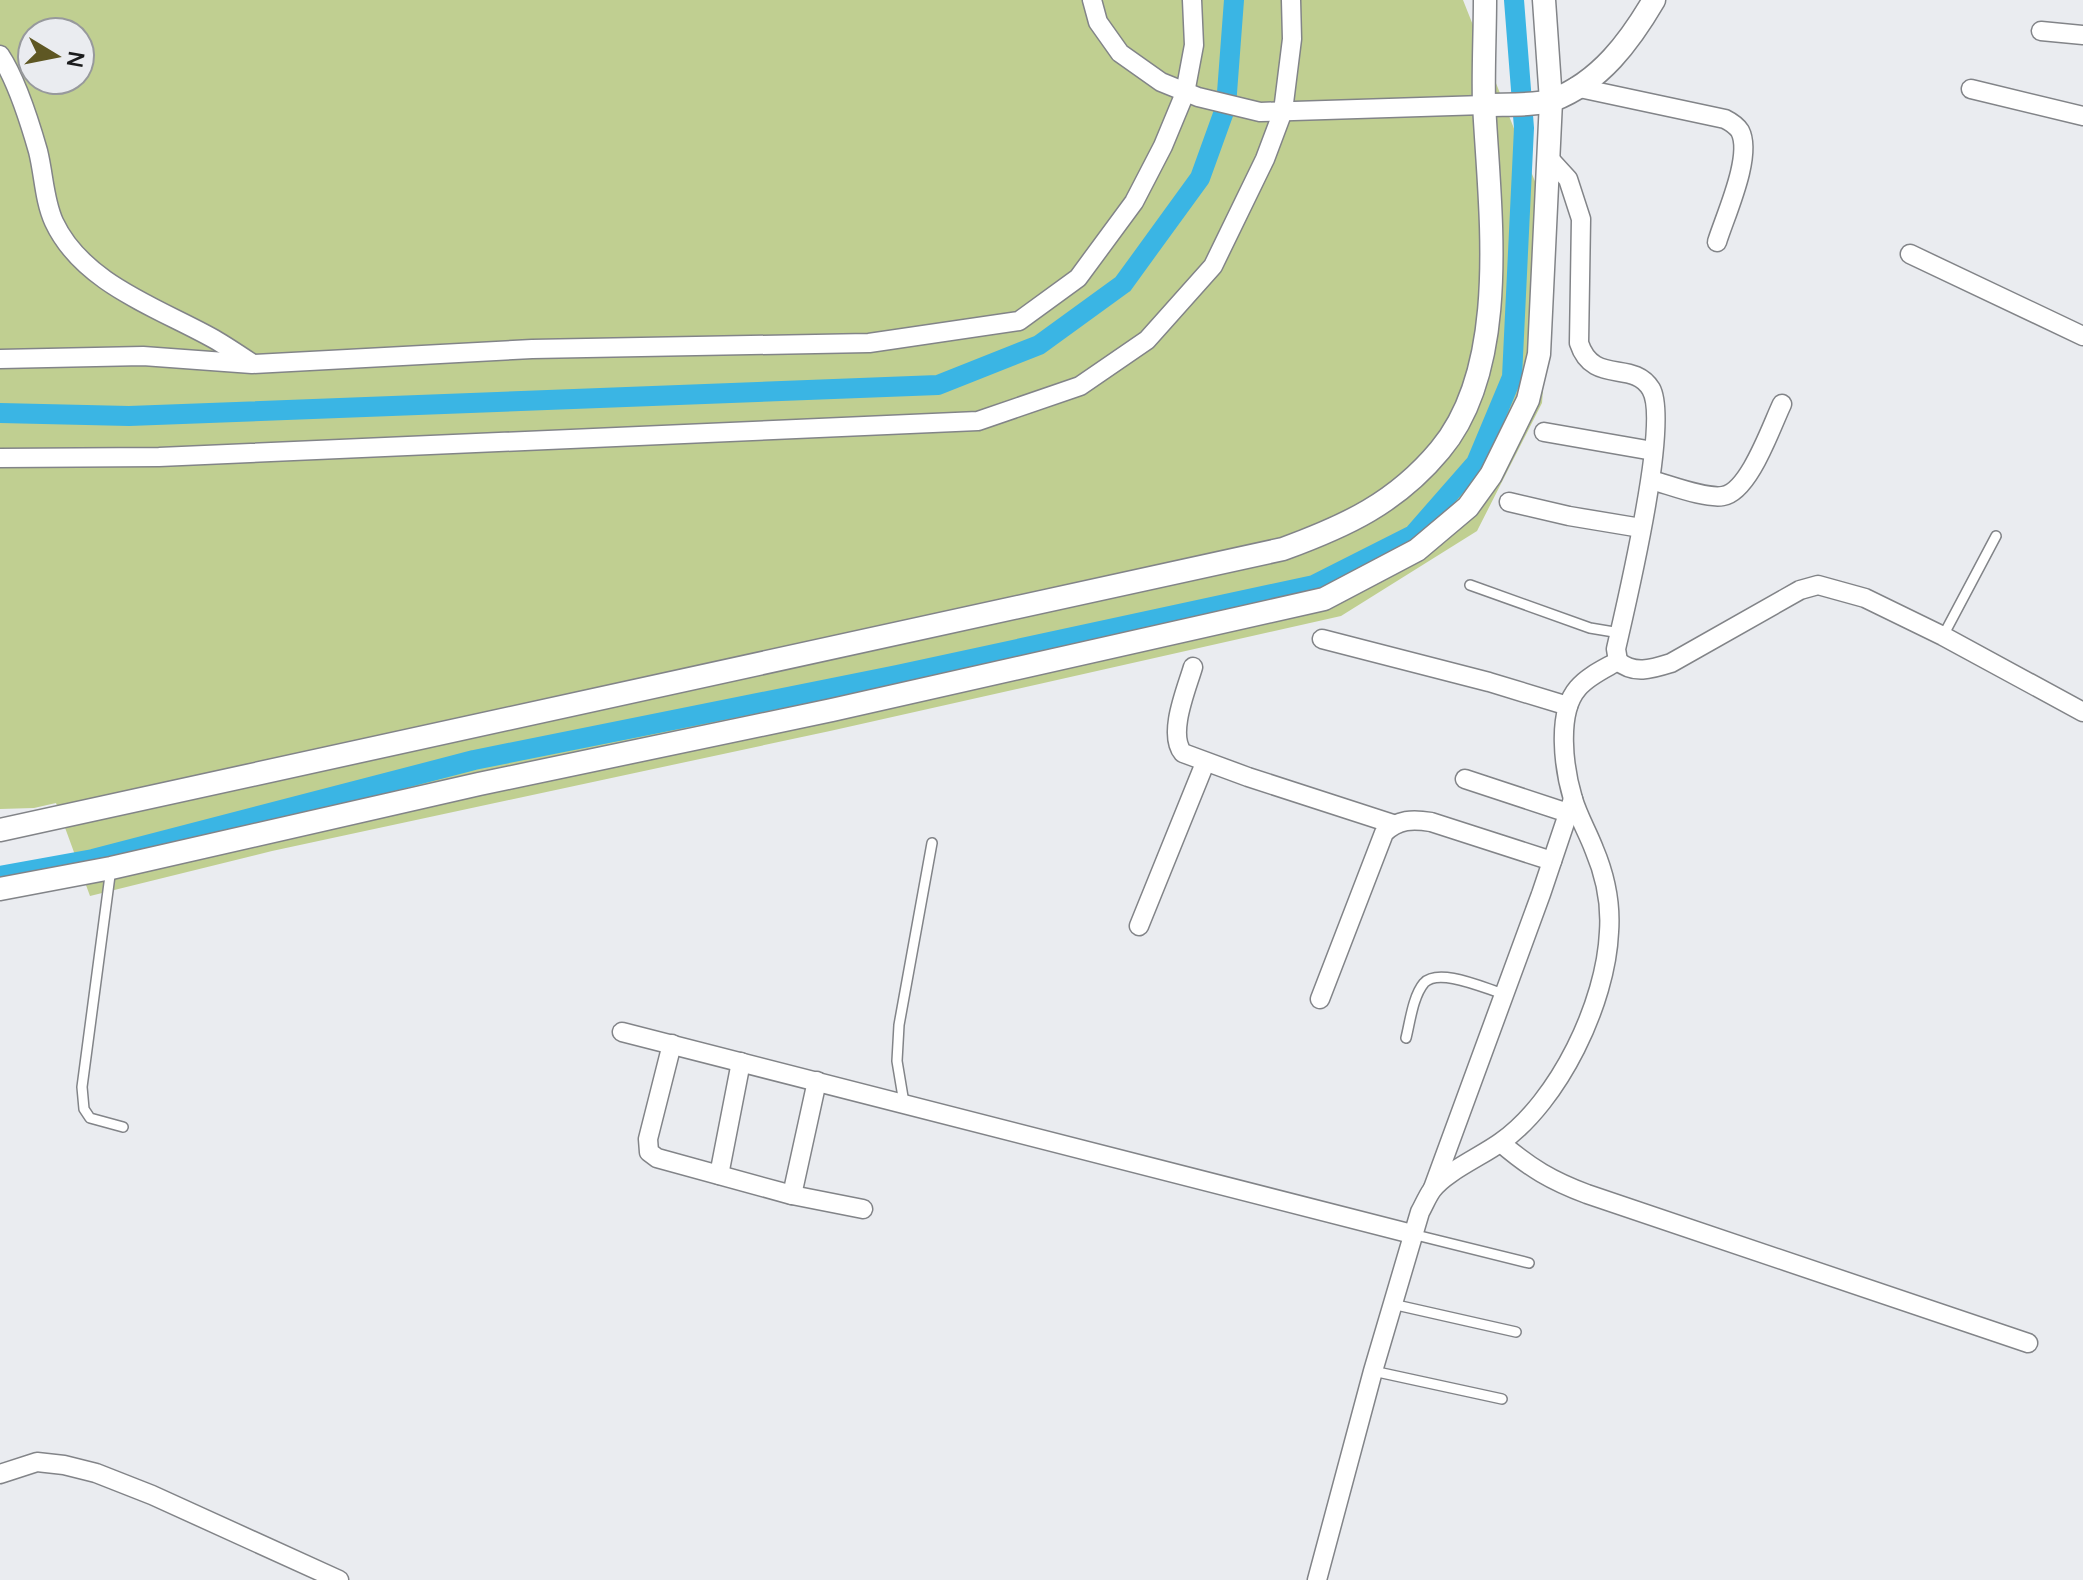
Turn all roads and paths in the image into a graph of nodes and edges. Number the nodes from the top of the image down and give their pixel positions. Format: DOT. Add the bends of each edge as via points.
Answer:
graph roads {
  1 [pos="1092,0"];
  2 [pos="1192,0"];
  3 [pos="1291,0"];
  4 [pos="1485,0"];
  5 [pos="1544,0"];
  6 [pos="1654,0"];
  7 [pos="2041,31"];
  8 [pos="2083,35"];
  9 [pos="0,55"];
  10 [pos="1575,87"];
  11 [pos="1971,89"];
  12 [pos="1192,95"];
  13 [pos="1545,101"];
  14 [pos="1489,105"];
  15 [pos="1283,111"];
  16 [pos="2083,116"];
  17 [pos="1547,156"];
  18 [pos="1717,242"];
  19 [pos="1910,254"];
  20 [pos="2083,336"];
  21 [pos="0,359"];
  22 [pos="252,364"];
  23 [pos="1782,404"];
  24 [pos="1544,432"];
  25 [pos="1653,451"];
  26 [pos="0,458"];
  27 [pos="1651,480"];
  28 [pos="1509,502"];
  29 [pos="1641,528"];
  30 [pos="1996,536"];
  31 [pos="1470,585"];
  32 [pos="1620,633"];
  33 [pos="1943,636"];
  34 [pos="1322,639"];
  35 [pos="1618,661"];
  36 [pos="1193,667"];
  37 [pos="1568,706"];
  38 [pos="2083,712"];
  39 [pos="1205,763"];
  40 [pos="1465,779"];
  41 [pos="1570,806"];
  42 [pos="1393,824"];
  43 [pos="0,830"];
  44 [pos="932,843"];
  45 [pos="1552,861"];
  46 [pos="111,868"];
  47 [pos="0,889"];
  48 [pos="1139,926"];
  49 [pos="1504,994"];
  50 [pos="1320,999"];
  51 [pos="622,1032"];
  52 [pos="1406,1038"];
  53 [pos="672,1044"];
  54 [pos="741,1062"];
  55 [pos="817,1081"];
  56 [pos="904,1103"];
  57 [pos="123,1127"];
  58 [pos="1501,1143"];
  59 [pos="719,1175"];
  60 [pos="1433,1188"];
  61 [pos="792,1195"];
  62 [pos="863,1209"];
  63 [pos="1412,1234"];
  64 [pos="1529,1263"];
  65 [pos="1392,1304"];
  66 [pos="1516,1332"];
  67 [pos="2028,1343"];
  68 [pos="1373,1371"];
  69 [pos="1502,1399"];
  70 [pos="0,1474"];
  71 [pos="339,1580"];
  72 [pos="1317,1580"];
  1 -- 12 [label="street" via="1098,22 1120,53 1161,82"];
  2 -- 12 [label="street"];
  3 -- 15 [label="street"];
  4 -- 14 [label="street"];
  5 -- 13 [label="street"];
  6 -- 10 [label="street" via="1620,52"];
  7 -- 8 [label="street"];
  9 -- 22 [label="street" via="38,153 54,222 74,253 112,283"];
  10 -- 13 [label="street"];
  10 -- 18 [label="street" via="1735,125 1744,150"];
  11 -- 16 [label="street"];
  12 -- 15 [label="street" via="1260,112"];
  12 -- 22 [label="street" via="1134,202 1078,278 1019,321 869,343 532,349"];
  13 -- 14 [label="street"];
  13 -- 17 [label="street"];
  14 -- 15 [label="street"];
  14 -- 43 [label="street" via="1487,337 1479,369 1463,414 1440,449 1391,498 1343,526 1283,549"];
  15 -- 26 [label="street" via="1213,266 1147,340 1080,386 978,421 159,457"];
  17 -- 25 [label="street" via="1568,179 1581,219 1579,343 1584,357 1592,365 1649,385 1656,410"];
  17 -- 46 [label="street" via="1539,354 1528,400 1491,475 1468,507 1417,550 1324,599"];
  19 -- 20 [label="street"];
  21 -- 22 [label="street" via="143,356"];
  23 -- 27 [label="street" via="1735,492 1710,495"];
  24 -- 25 [label="street"];
  25 -- 27 [label="street"];
  27 -- 29 [label="street"];
  28 -- 29 [label="street"];
  29 -- 32 [label="street"];
  30 -- 33 [label="lane"];
  31 -- 32 [label="lane" via="1590,628"];
  32 -- 35 [label="street"];
  33 -- 35 [label="street" via="1865,598 1818,585 1800,590 1671,663 1649,670 1627,669"];
  33 -- 38 [label="street"];
  34 -- 37 [label="street"];
  35 -- 37 [label="street" via="1577,689"];
  36 -- 39 [label="street" via="1176,739 1183,753"];
  37 -- 41 [label="street" via="1562,730"];
  39 -- 42 [label="street"];
  39 -- 48 [label="street"];
  40 -- 41 [label="street"];
  41 -- 45 [label="street"];
  41 -- 58 [label="street" via="1596,853 1606,887 1609,933 1603,975 1558,1083 1528,1122"];
  42 -- 45 [label="street" via="1431,822"];
  42 -- 50 [label="street" via="1384,833"];
  44 -- 56 [label="lane" via="899,1025 897,1061"];
  45 -- 49 [label="street"];
  46 -- 47 [label="street"];
  46 -- 57 [label="lane" via="82,1087 90,1118"];
  49 -- 52 [label="lane" via="1434,977 1417,998"];
  49 -- 60 [label="street"];
  51 -- 53 [label="street"];
  53 -- 54 [label="street"];
  53 -- 59 [label="street" via="649,1152 667,1163"];
  54 -- 55 [label="street"];
  54 -- 59 [label="street"];
  55 -- 56 [label="street"];
  55 -- 61 [label="street"];
  56 -- 63 [label="street"];
  58 -- 60 [label="street"];
  58 -- 67 [label="street" via="1528,1166 1575,1190"];
  59 -- 61 [label="street"];
  60 -- 63 [label="street"];
  61 -- 62 [label="street"];
  63 -- 64 [label="lane"];
  63 -- 65 [label="street"];
  65 -- 66 [label="lane"];
  65 -- 68 [label="street"];
  68 -- 69 [label="lane"];
  68 -- 72 [label="street"];
  70 -- 71 [label="street" via="37,1462 96,1473"];
}
